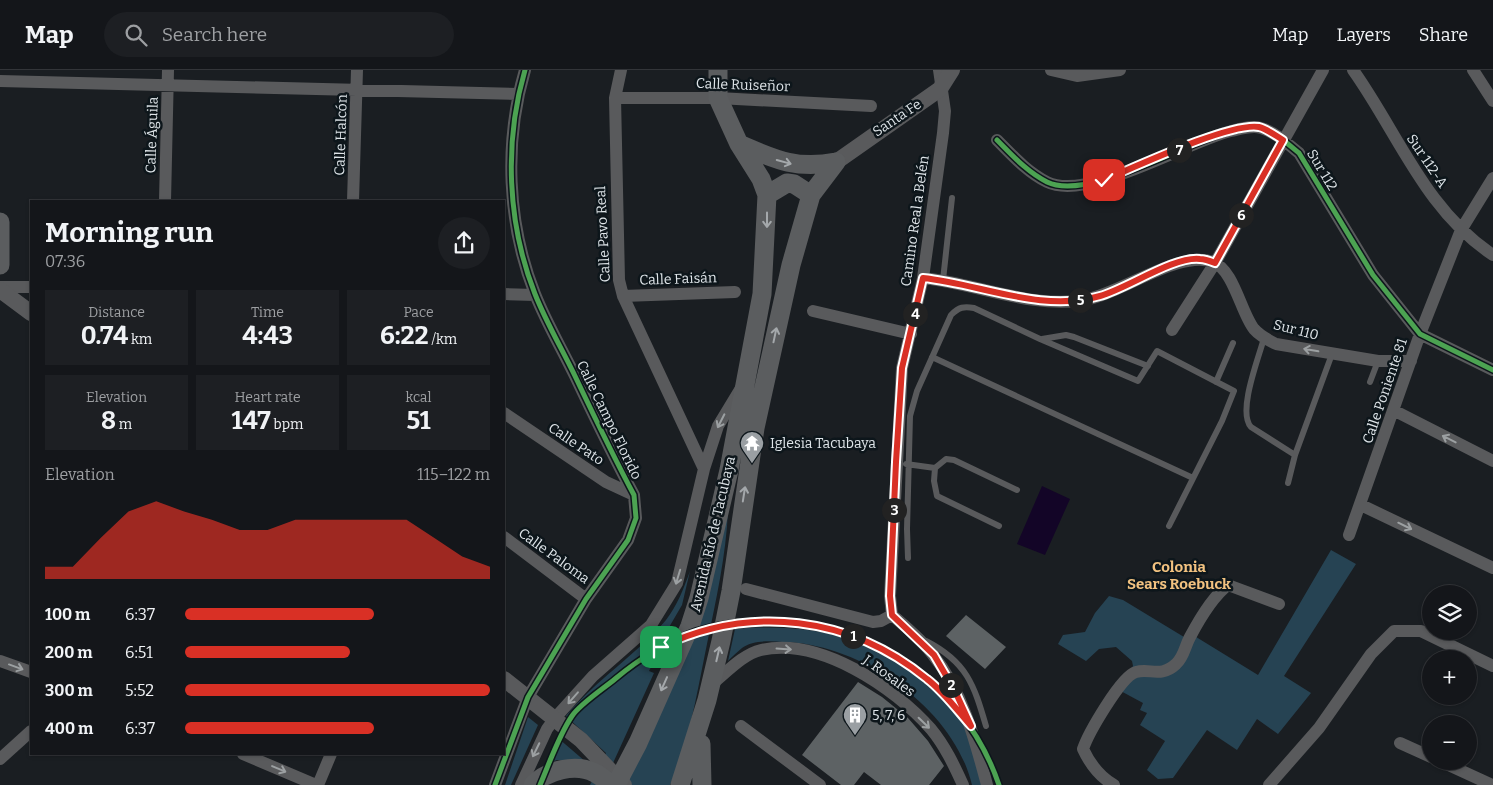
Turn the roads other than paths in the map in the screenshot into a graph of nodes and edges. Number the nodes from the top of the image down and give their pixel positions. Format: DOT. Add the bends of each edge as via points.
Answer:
graph roads {
  1 [pos="168,70"];
  2 [pos="357,70"];
  3 [pos="525,70"];
  4 [pos="621,70"];
  5 [pos="718,70"];
  6 [pos="939,70"];
  7 [pos="952,70"];
  8 [pos="1051,70"];
  9 [pos="1120,70"];
  10 [pos="1323,70"];
  11 [pos="1352,70"];
  12 [pos="1473,70"];
  13 [pos="0,81"];
  14 [pos="168,85"];
  15 [pos="357,89"];
  16 [pos="940,89"];
  17 [pos="518,94"];
  18 [pos="614,98"];
  19 [pos="718,98"];
  20 [pos="1493,101"];
  21 [pos="871,106"];
  22 [pos="997,140"];
  23 [pos="1283,140"];
  24 [pos="739,144"];
  25 [pos="836,162"];
  26 [pos="1493,178"];
  27 [pos="767,195"];
  28 [pos="811,195"];
  29 [pos="952,198"];
  30 [pos="165,200"];
  31 [pos="353,200"];
  32 [pos="0,222"];
  33 [pos="1461,230"];
  34 [pos="1493,255"];
  35 [pos="1215,263"];
  36 [pos="0,265"];
  37 [pos="923,278"];
  38 [pos="943,280"];
  39 [pos="30,287"];
  40 [pos="0,288"];
  41 [pos="735,292"];
  42 [pos="505,294"];
  43 [pos="535,295"];
  44 [pos="623,296"];
  45 [pos="813,311"];
  46 [pos="30,312"];
  47 [pos="1172,330"];
  48 [pos="911,334"];
  49 [pos="1420,334"];
  50 [pos="1264,338"];
  51 [pos="1040,339"];
  52 [pos="1233,343"];
  53 [pos="1332,354"];
  54 [pos="932,357"];
  55 [pos="1378,361"];
  56 [pos="1411,361"];
  57 [pos="1148,366"];
  58 [pos="1493,370"];
  59 [pos="746,379"];
  60 [pos="1216,382"];
  61 [pos="1370,382"];
  62 [pos="1395,411"];
  63 [pos="505,414"];
  64 [pos="1295,455"];
  65 [pos="1493,460"];
  66 [pos="896,462"];
  67 [pos="910,464"];
  68 [pos="935,468"];
  69 [pos="704,469"];
  70 [pos="1192,478"];
  71 [pos="1288,483"];
  72 [pos="1017,490"];
  73 [pos="634,495"];
  74 [pos="1361,505"];
  75 [pos="999,526"];
  76 [pos="1169,526"];
  77 [pos="1349,536"];
  78 [pos="505,538"];
  79 [pos="908,558"];
  80 [pos="1493,568"];
  81 [pos="746,590"];
  82 [pos="586,599"];
  83 [pos="1279,604"];
  84 [pos="892,615"];
  85 [pos="914,634"];
  86 [pos="0,661"];
  87 [pos="1493,666"];
  88 [pos="30,672"];
  89 [pos="505,680"];
  90 [pos="711,685"];
  91 [pos="528,697"];
  92 [pos="705,707"];
  93 [pos="555,718"];
  94 [pos="741,726"];
  95 [pos="986,726"];
  96 [pos="30,732"];
  97 [pos="1400,743"];
  98 [pos="1422,753"];
  99 [pos="245,755"];
  100 [pos="330,755"];
  101 [pos="0,759"];
  102 [pos="598,766"];
  103 [pos="1460,770"];
  104 [pos="1108,783"];
  105 [pos="317,785"];
  106 [pos="495,785"];
  107 [pos="521,785"];
  108 [pos="533,785"];
  109 [pos="611,785"];
  110 [pos="616,785"];
  111 [pos="624,785"];
  112 [pos="680,785"];
  113 [pos="702,785"];
  114 [pos="820,785"];
  115 [pos="963,785"];
  116 [pos="988,785"];
  117 [pos="1269,785"];
  118 [pos="1492,785"];
  1 -- 14 [label="street, Calle Águila"];
  2 -- 15 [label="street, Calle Halcón"];
  3 -- 17 [label="street, Calle Campo Florido"];
  4 -- 18 [label="street, Calle Pavo Real"];
  5 -- 19 [label="main road, Avenida Río de Tacubaya"];
  6 -- 16 [label="street, Camino Real a Belén"];
  7 -- 16 [label="street, Santa Fe"];
  8 -- 9 [label="street" via="1077,76"];
  10 -- 23 [label="street"];
  11 -- 33 [label="street, Sur 112-A" via="1414,172"];
  12 -- 20 [label="street"];
  13 -- 14 [label="street"];
  14 -- 15 [label="street"];
  14 -- 30 [label="street, Calle Águila"];
  15 -- 17 [label="street"];
  15 -- 31 [label="street, Calle Halcón"];
  16 -- 25 [label="street, Santa Fe"];
  16 -- 37 [label="street, Camino Real a Belén" via="945,119"];
  17 -- 43 [label="street, Calle Campo Florido" via="512,144 514,209 522,254"];
  18 -- 19 [label="street, Calle Ruiseñor"];
  18 -- 44 [label="street, Calle Pavo Real" via="617,259"];
  19 -- 21 [label="street, Calle Ruiseñor"];
  19 -- 24 [label="main road, Avenida Río de Tacubaya"];
  22 -- 23 [label="street, Sur 112" via="1016,159 1048,182 1079,186 1104,180 1219,134 1244,128 1260,127"];
  23 -- 35 [label="street"];
  23 -- 49 [label="street, Sur 112" via="1310,168 1373,275"];
  24 -- 25 [label="main road, one-way" via="790,164"];
  24 -- 27 [label="main road, Avenida Río de Tacubaya"];
  25 -- 28 [label="main road, Avenida Río de Tacubaya"];
  26 -- 33 [label="street, Calle Poniente 81"];
  27 -- 28 [label="main road" via="787,183"];
  27 -- 59 [label="main road, Avenida Río de Tacubaya, one-way" via="762,294"];
  90 -- 28 [label="main road, Avenida Río de Tacubaya, one-way" via="731,591 755,428 791,264"];
  29 -- 38 [label="lane"];
  32 -- 36 [label="main road"];
  33 -- 34 [label="street, Sur 112-A"];
  33 -- 49 [label="street, Calle Poniente 81"];
  35 -- 38 [label="street" via="1200,259 1184,261 1100,296 1052,303"];
  35 -- 47 [label="street"];
  35 -- 50 [label="street, Sur 110" via="1234,286 1254,329"];
  37 -- 38 [label="street"];
  37 -- 48 [label="street, Camino Real a Belén"];
  39 -- 40 [label="street"];
  40 -- 46 [label="street"];
  41 -- 44 [label="street, Calle Faisán"];
  42 -- 43 [label="street"];
  43 -- 73 [label="street, Calle Campo Florido"];
  44 -- 69 [label="street, Calle Pavo Real"];
  45 -- 48 [label="street"];
  48 -- 66 [label="street, Camino Real a Belén" via="902,368"];
  49 -- 56 [label="street, Calle Poniente 81"];
  49 -- 58 [label="street, Sur 112"];
  53 -- 50 [label="street, Sur 110, one-way" via="1276,344"];
  50 -- 64 [label="lane" via="1245,409 1246,422"];
  51 -- 54 [label="lane" via="964,306 951,315"];
  51 -- 57 [label="lane" via="1066,335"];
  51 -- 57 [label="lane" via="1138,381"];
  52 -- 60 [label="lane"];
  53 -- 55 [label="street, Sur 110"];
  53 -- 64 [label="lane"];
  54 -- 67 [label="lane" via="910,416"];
  54 -- 70 [label="lane"];
  55 -- 56 [label="street, Sur 110"];
  55 -- 61 [label="lane"];
  56 -- 62 [label="street, Calle Poniente 81"];
  57 -- 60 [label="lane" via="1157,351"];
  59 -- 69 [label="street, one-way" via="718,426"];
  59 -- 110 [label="main road, Avenida Río de Tacubaya, one-way" via="729,470 690,626"];
  60 -- 70 [label="lane" via="1234,391"];
  65 -- 62 [label="street, one-way"];
  62 -- 74 [label="street, Calle Poniente 81"];
  63 -- 73 [label="street, Calle Pato" via="606,482"];
  64 -- 71 [label="lane"];
  66 -- 67 [label="lane"];
  66 -- 84 [label="street, Camino Real a Belén"];
  67 -- 68 [label="lane"];
  67 -- 79 [label="lane"];
  68 -- 72 [label="lane" via="946,459 954,460"];
  68 -- 75 [label="lane" via="937,496"];
  69 -- 93 [label="street, one-way" via="677,583 651,625 594,676"];
  70 -- 76 [label="lane"];
  73 -- 82 [label="street, Calle Campo Florido" via="636,518 628,540"];
  74 -- 77 [label="street, Calle Poniente 81"];
  74 -- 80 [label="street, one-way"];
  78 -- 82 [label="street, Calle Paloma"];
  81 -- 84 [label="street" via="873,622"];
  82 -- 91 [label="street, Calle Campo Florido"];
  83 -- 104 [label="street" via="1228,585 1207,610 1180,659 1171,668 1156,673 1140,671 1132,674 1113,694 1083,749"];
  84 -- 85 [label="street"];
  85 -- 95 [label="lane" via="943,650 964,669 974,687"];
  85 -- 116 [label="street" via="934,655 955,691 971,726"];
  86 -- 88 [label="street, one-way"];
  87 -- 117 [label="street" via="1421,632 1394,630 1371,654 1319,728"];
  89 -- 91 [label="street"];
  90 -- 92 [label="main road, Avenida Río de Tacubaya"];
  90 -- 115 [label="street, J. Rosales, one-way" via="760,650 796,650 850,666 903,702 931,729 951,757"];
  91 -- 93 [label="street"];
  91 -- 106 [label="street, Calle Campo Florido"];
  92 -- 112 [label="main road, Avenida Río de Tacubaya"];
  92 -- 113 [label="main road" via="700,757"];
  93 -- 102 [label="street"];
  93 -- 107 [label="street, one-way"];
  94 -- 114 [label="street"];
  96 -- 101 [label="street"];
  97 -- 98 [label="street"];
  99 -- 105 [label="street, one-way"];
  100 -- 105 [label="street"];
  102 -- 108 [label="main road" via="554,771"];
  102 -- 109 [label="main road"];
  102 -- 111 [label="street"];
  103 -- 118 [label="street"];
}
